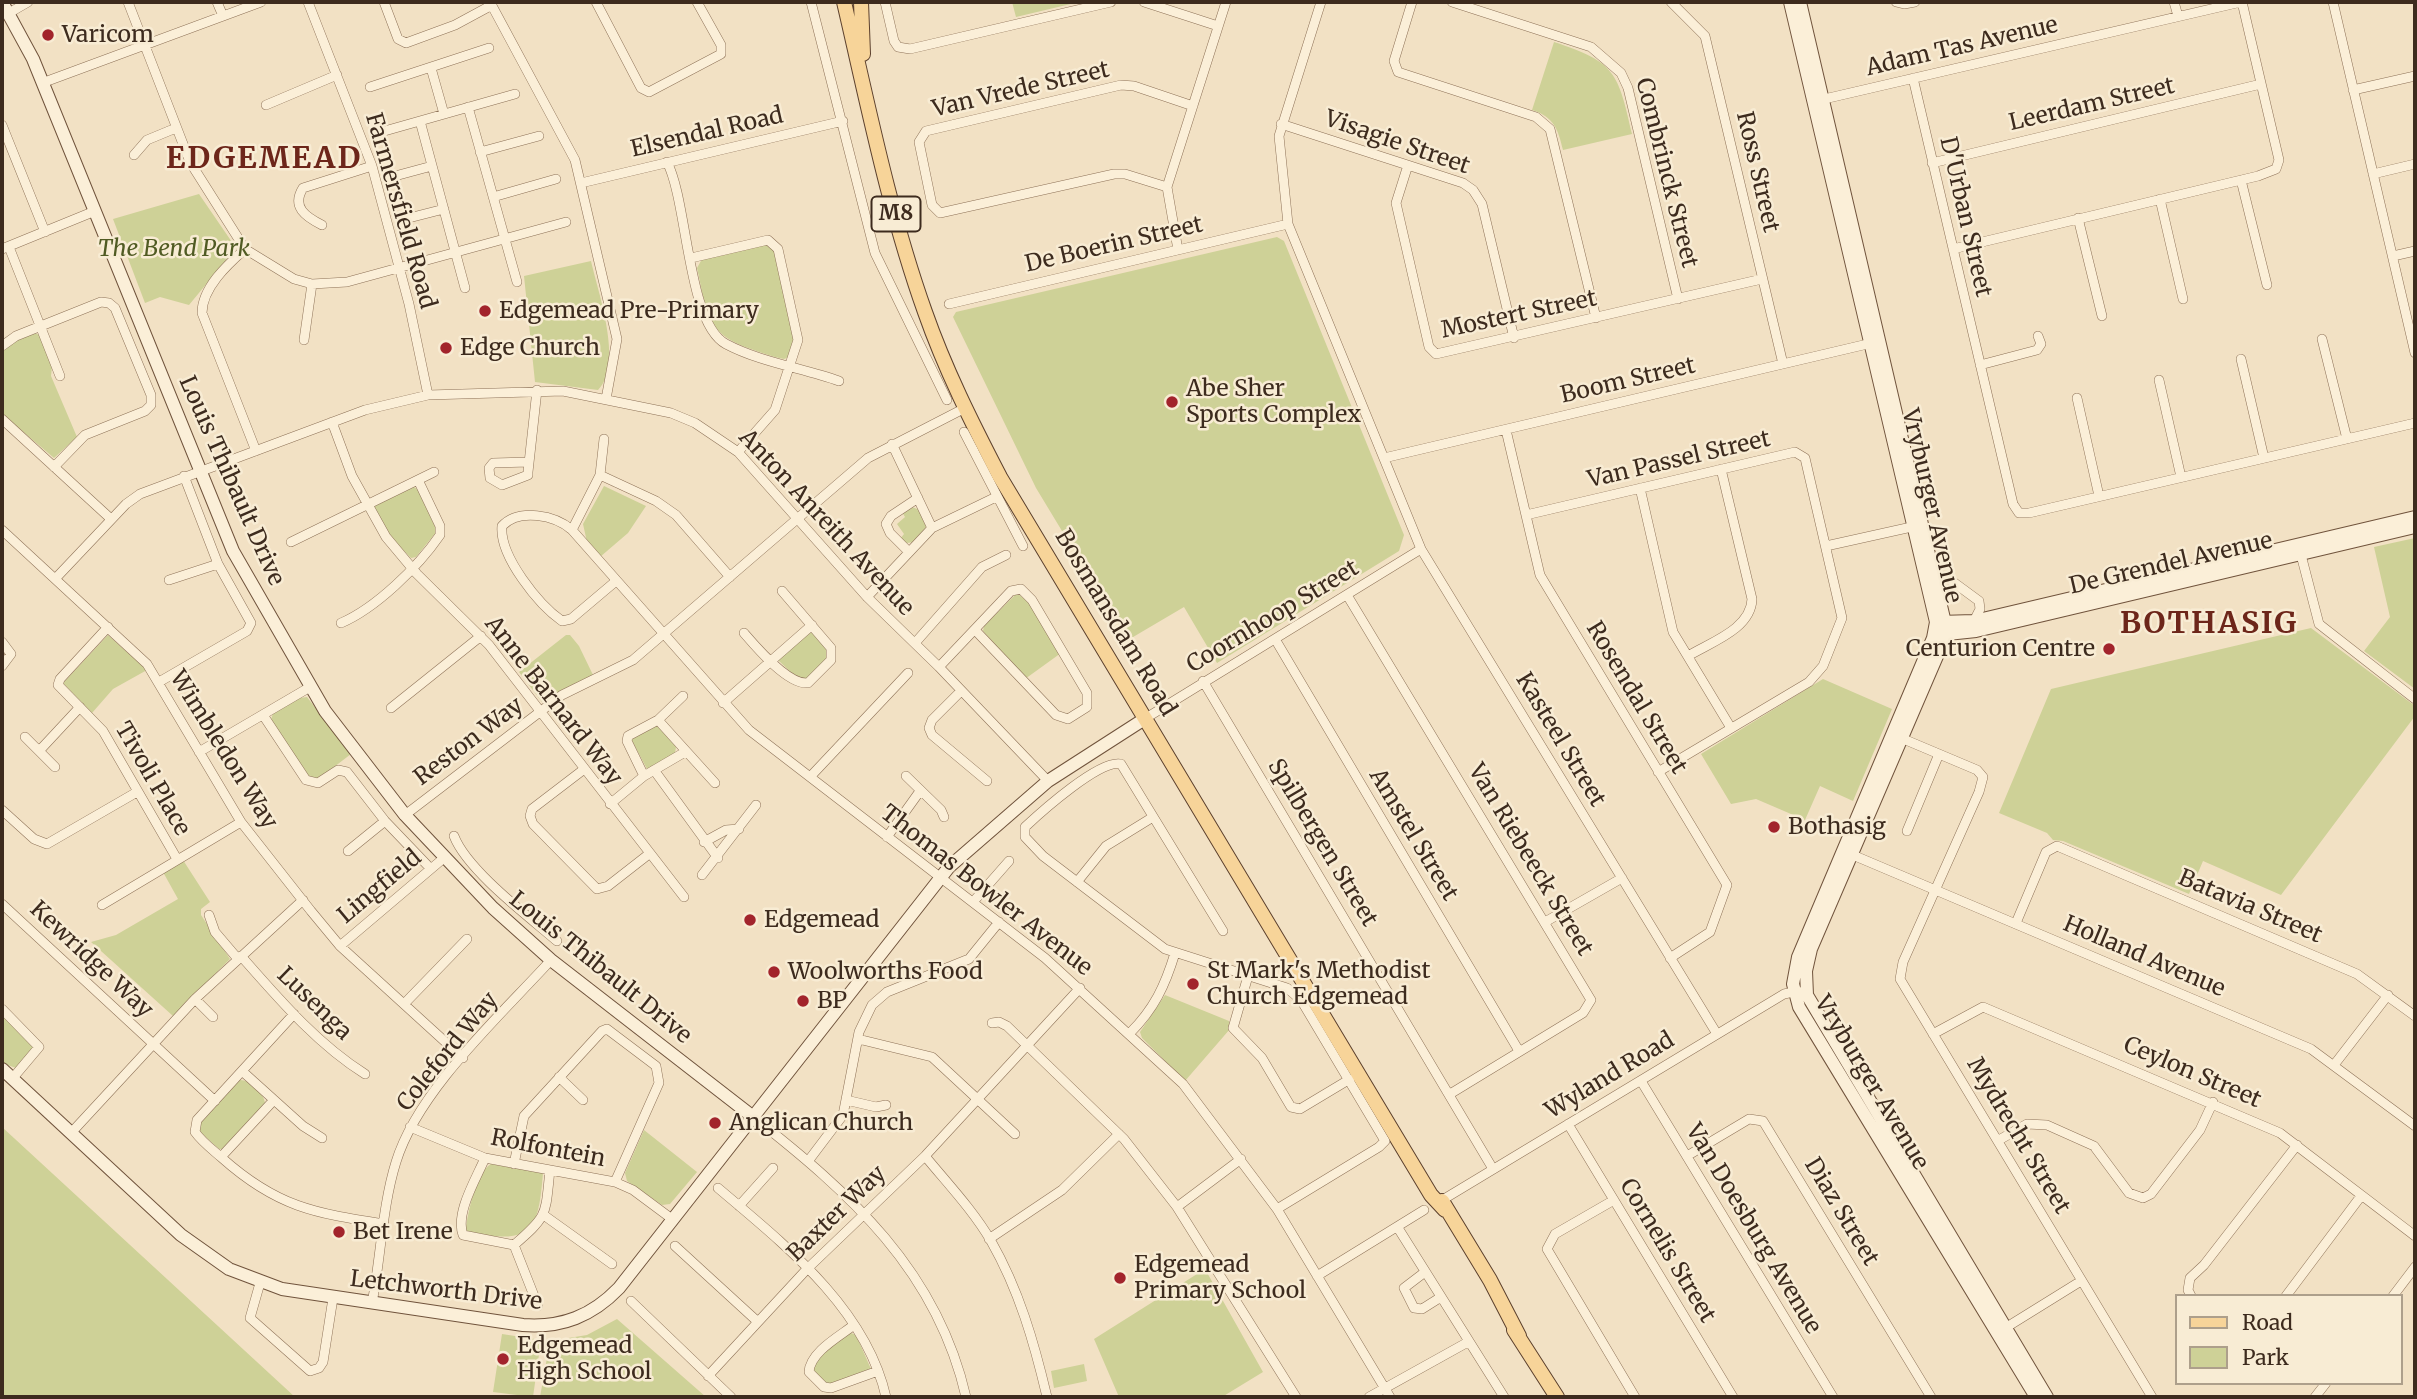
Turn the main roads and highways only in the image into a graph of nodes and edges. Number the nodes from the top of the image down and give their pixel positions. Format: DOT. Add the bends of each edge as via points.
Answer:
graph roads {
  1 [pos="844,2"];
  2 [pos="861,2"];
  3 [pos="870,114"];
  4 [pos="1557,1397"];
  1 -- 3 [label="main road, Bosmansdam Road / M8"];
  2 -- 3 [label="main road, Bosmansdam Road / M8"];
  3 -- 4 [label="main road, Bosmansdam Road / M8" via="925,313 1000,477 1387,1129 1490,1280"];
}
